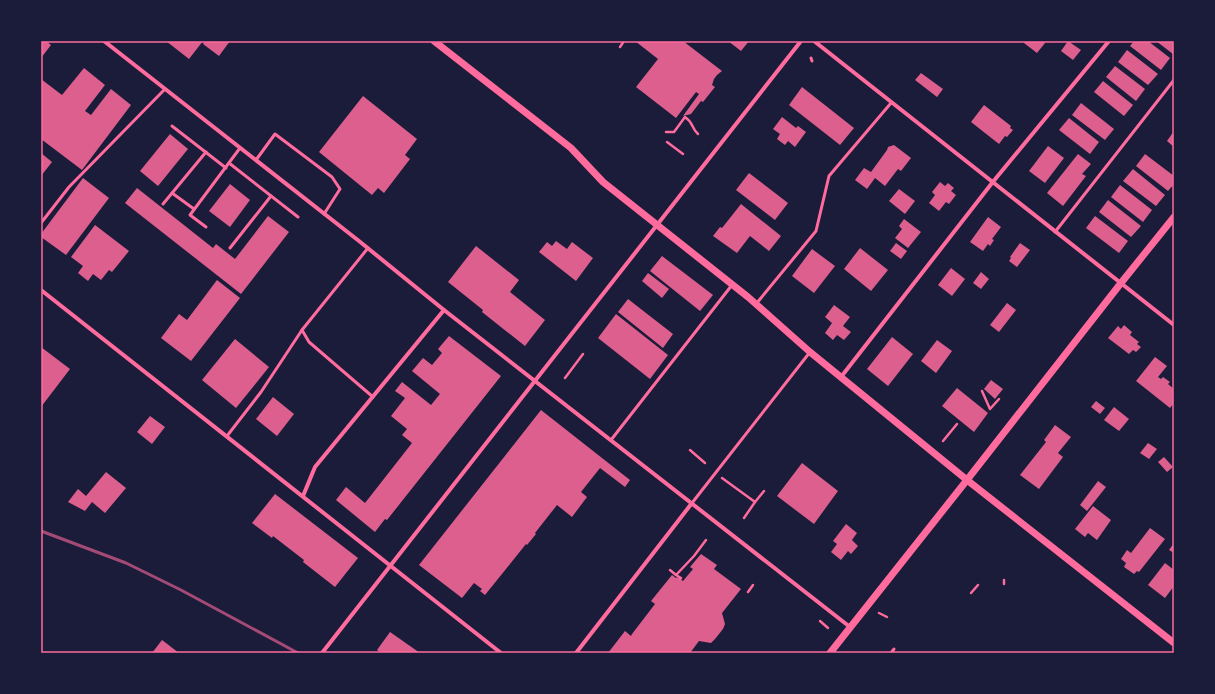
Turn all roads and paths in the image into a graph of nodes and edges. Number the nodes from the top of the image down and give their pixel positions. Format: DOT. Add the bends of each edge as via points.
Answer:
graph roads {
  1 [pos="104,41"];
  2 [pos="434,41"];
  3 [pos="623,41"];
  4 [pos="801,41"];
  5 [pos="814,41"];
  6 [pos="1109,41"];
  7 [pos="620,47"];
  8 [pos="1174,80"];
  9 [pos="165,89"];
  10 [pos="891,103"];
  11 [pos="172,126"];
  12 [pos="666,132"];
  13 [pos="698,134"];
  14 [pos="667,142"];
  15 [pos="240,148"];
  16 [pos="206,152"];
  17 [pos="683,154"];
  18 [pos="256,160"];
  19 [pos="229,163"];
  20 [pos="226,168"];
  21 [pos="992,183"];
  22 [pos="172,193"];
  23 [pos="271,196"];
  24 [pos="163,204"];
  25 [pos="194,210"];
  26 [pos="324,214"];
  27 [pos="298,217"];
  28 [pos="1174,217"];
  29 [pos="41,223"];
  30 [pos="657,225"];
  31 [pos="206,227"];
  32 [pos="1055,232"];
  33 [pos="230,248"];
  34 [pos="368,248"];
  35 [pos="1121,283"];
  36 [pos="732,285"];
  37 [pos="41,290"];
  38 [pos="756,304"];
  39 [pos="444,310"];
  40 [pos="1174,325"];
  41 [pos="302,330"];
  42 [pos="810,352"];
  43 [pos="583,354"];
  44 [pos="841,377"];
  45 [pos="564,378"];
  46 [pos="535,381"];
  47 [pos="982,391"];
  48 [pos="373,396"];
  49 [pos="999,399"];
  50 [pos="957,424"];
  51 [pos="227,436"];
  52 [pos="611,440"];
  53 [pos="943,441"];
  54 [pos="690,450"];
  55 [pos="705,463"];
  56 [pos="722,478"];
  57 [pos="967,480"];
  58 [pos="764,491"];
  59 [pos="303,496"];
  60 [pos="692,502"];
  61 [pos="755,502"];
  62 [pos="744,518"];
  63 [pos="706,540"];
  64 [pos="390,566"];
  65 [pos="670,570"];
  66 [pos="676,575"];
  67 [pos="680,579"];
  68 [pos="1004,580"];
  69 [pos="1004,584"];
  70 [pos="753,585"];
  71 [pos="978,585"];
  72 [pos="748,592"];
  73 [pos="970,593"];
  74 [pos="879,612"];
  75 [pos="887,617"];
  76 [pos="820,621"];
  77 [pos="850,627"];
  78 [pos="828,628"];
  79 [pos="1174,643"];
  80 [pos="894,649"];
  81 [pos="322,653"];
  82 [pos="501,653"];
  83 [pos="576,653"];
  84 [pos="830,653"];
  85 [pos="891,653"];
  1 -- 9 [label="street"];
  2 -- 30 [label="street" via="571,148 603,182"];
  3 -- 7 [label="path"];
  4 -- 30 [label="street"];
  5 -- 10 [label="street"];
  6 -- 21 [label="street"];
  8 -- 32 [label="lane"];
  9 -- 15 [label="street"];
  9 -- 29 [label="lane" via="69,187"];
  10 -- 21 [label="street"];
  10 -- 38 [label="lane" via="829,176 816,230"];
  11 -- 16 [label="lane"];
  12 -- 13 [label="path" via="674,132 685,117"];
  14 -- 17 [label="path"];
  15 -- 18 [label="street"];
  15 -- 19 [label="lane"];
  16 -- 20 [label="lane"];
  16 -- 22 [label="lane"];
  18 -- 26 [label="street"];
  18 -- 26 [label="lane" via="276,134 332,177 340,189"];
  19 -- 20 [label="lane"];
  19 -- 23 [label="lane"];
  20 -- 25 [label="lane"];
  21 -- 32 [label="street"];
  21 -- 44 [label="street"];
  22 -- 24 [label="lane"];
  22 -- 25 [label="lane"];
  23 -- 27 [label="lane"];
  23 -- 33 [label="lane"];
  25 -- 31 [label="lane" via="190,215"];
  26 -- 34 [label="street"];
  28 -- 35 [label="street"];
  30 -- 36 [label="street"];
  30 -- 46 [label="street"];
  32 -- 35 [label="street"];
  34 -- 39 [label="street"];
  34 -- 41 [label="lane"];
  35 -- 40 [label="street"];
  35 -- 57 [label="street"];
  36 -- 38 [label="street"];
  36 -- 52 [label="lane"];
  37 -- 51 [label="street"];
  38 -- 42 [label="street"];
  39 -- 46 [label="street"];
  39 -- 48 [label="street"];
  41 -- 48 [label="lane" via="310,342"];
  41 -- 51 [label="lane" via="261,392"];
  42 -- 44 [label="street"];
  42 -- 60 [label="lane"];
  43 -- 45 [label="path"];
  44 -- 57 [label="street"];
  46 -- 52 [label="street"];
  46 -- 64 [label="street"];
  47 -- 49 [label="path" via="990,409"];
  48 -- 59 [label="street" via="315,467"];
  50 -- 53 [label="path"];
  51 -- 59 [label="street"];
  52 -- 60 [label="street"];
  54 -- 55 [label="path"];
  56 -- 61 [label="path"];
  57 -- 77 [label="street"];
  57 -- 79 [label="street"];
  58 -- 61 [label="path"];
  59 -- 64 [label="street"];
  60 -- 77 [label="street"];
  60 -- 83 [label="street"];
  61 -- 62 [label="path"];
  63 -- 66 [label="path"];
  64 -- 81 [label="street"];
  64 -- 82 [label="street"];
  65 -- 66 [label="path"];
  66 -- 67 [label="path"];
  68 -- 69 [label="path"];
  70 -- 72 [label="path"];
  71 -- 73 [label="path"];
  74 -- 75 [label="path"];
  76 -- 78 [label="path"];
  77 -- 84 [label="street"];
  80 -- 85 [label="lane"];
}
